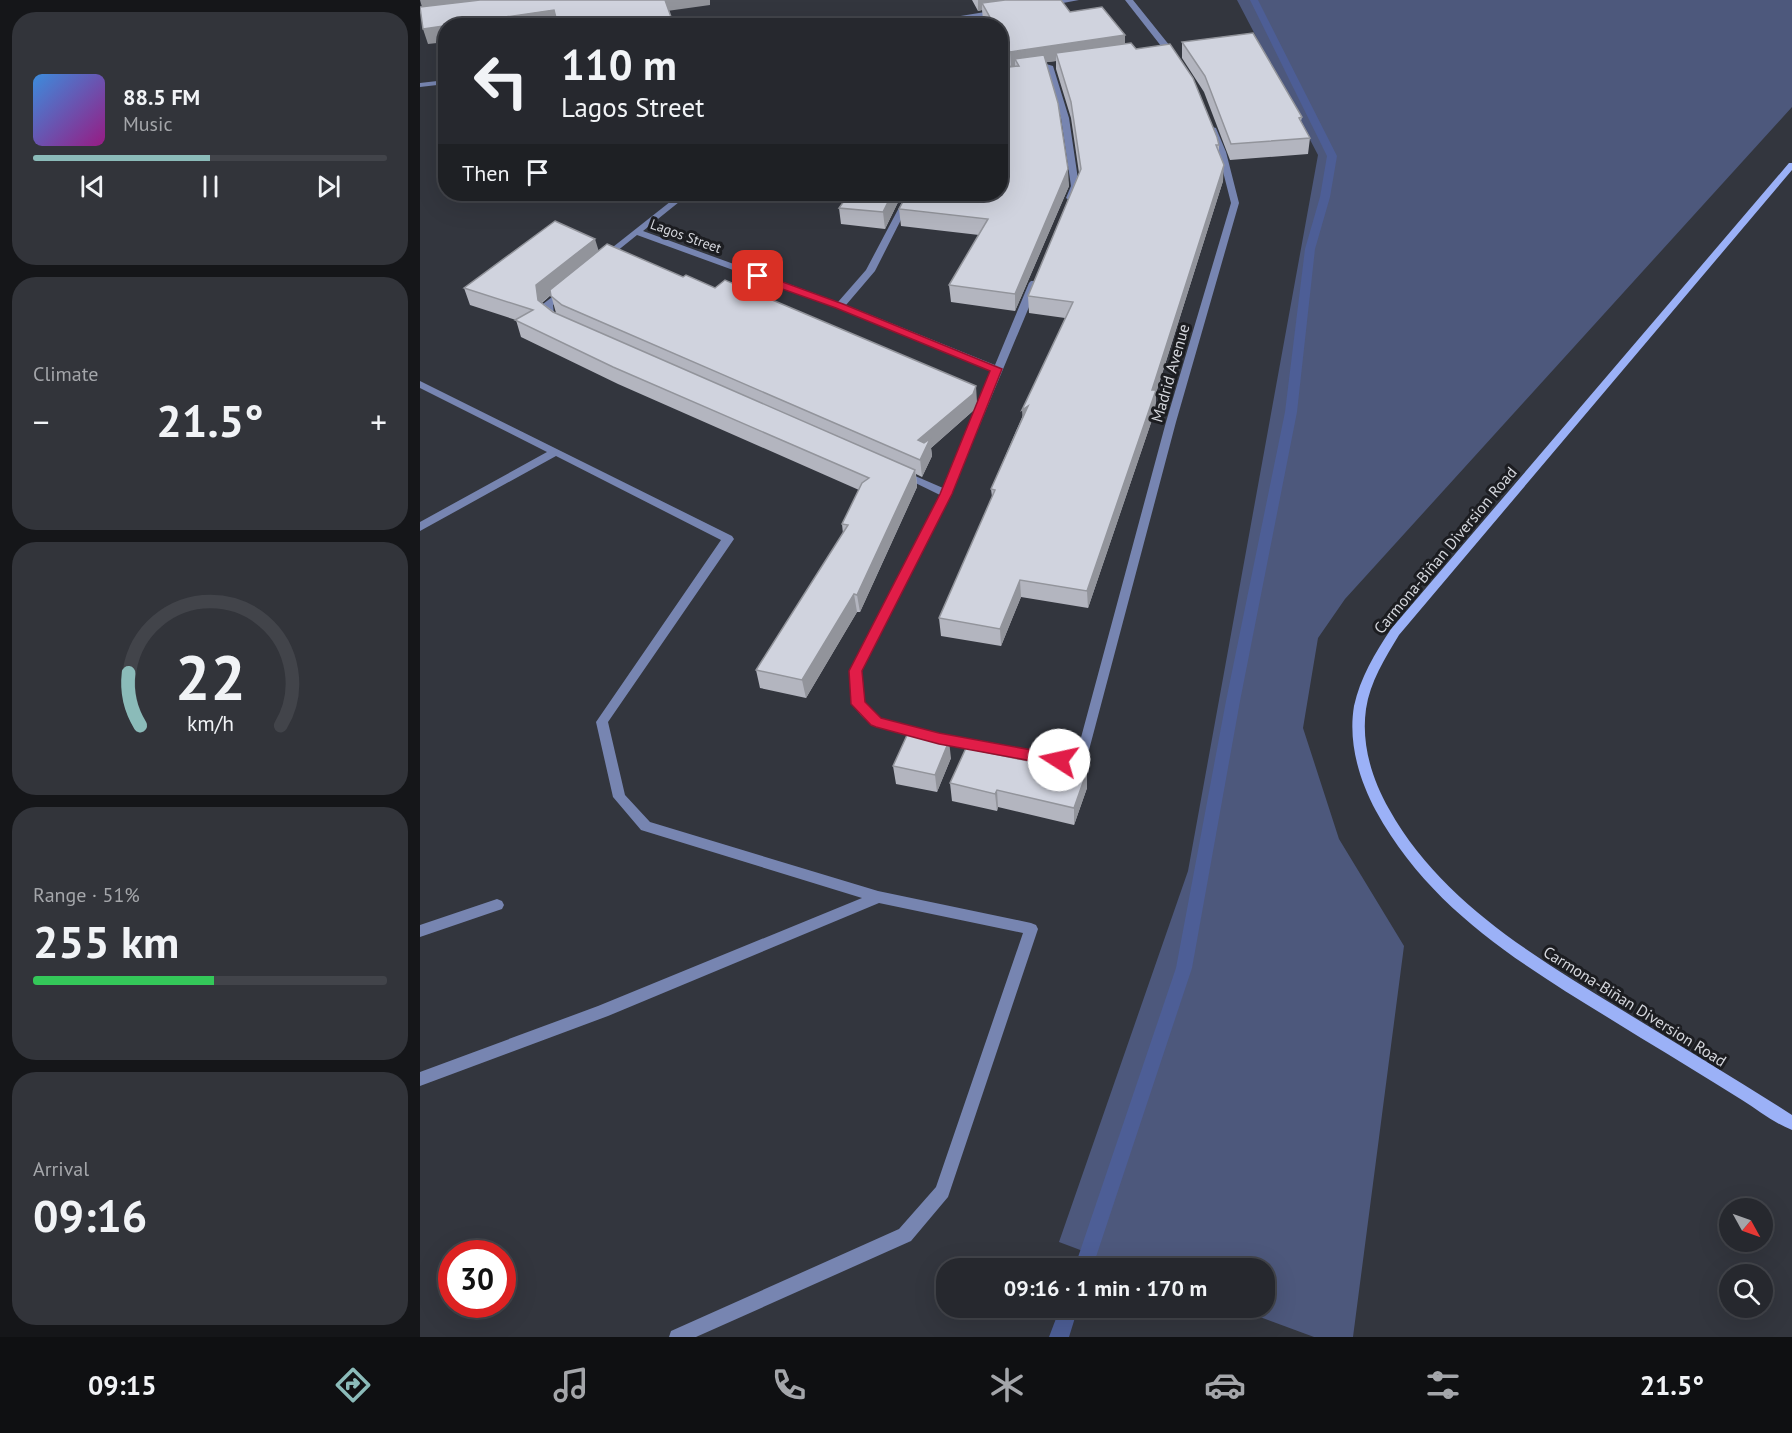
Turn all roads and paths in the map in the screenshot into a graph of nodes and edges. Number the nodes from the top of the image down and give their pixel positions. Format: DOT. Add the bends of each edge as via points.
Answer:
graph roads {
  1 [pos="1075,0"];
  2 [pos="1129,0"];
  3 [pos="1041,5"];
  4 [pos="1006,10"];
  5 [pos="954,18"];
  6 [pos="1179,63"];
  7 [pos="1049,66"];
  8 [pos="438,83"];
  9 [pos="420,85"];
  10 [pos="1206,113"];
  11 [pos="1792,165"];
  12 [pos="676,201"];
  13 [pos="906,201"];
  14 [pos="1066,207"];
  15 [pos="636,232"];
  16 [pos="592,268"];
  17 [pos="1039,271"];
  18 [pos="574,282"];
  19 [pos="840,306"];
  20 [pos="562,325"];
  21 [pos="997,369"];
  22 [pos="420,384"];
  23 [pos="554,453"];
  24 [pos="891,470"];
  25 [pos="946,494"];
  26 [pos="420,527"];
  27 [pos="878,897"];
  28 [pos="497,905"];
  29 [pos="420,931"];
  30 [pos="420,1079"];
  31 [pos="1792,1123"];
  32 [pos="677,1337"];
  1 -- 3 [label="street"];
  2 -- 6 [label="street" via="1163,49"];
  4 -- 5 [label="street"];
  7 -- 14 [label="street" via="1065,118 1075,186"];
  8 -- 9 [label="street"];
  10 -- 25 [label="street, Madrid Avenue" via="1222,152 1234,203 1085,747 1075,755 1059,760 939,738 876,722 858,704 856,671"];
  11 -- 31 [label="main road, Carmona-Biñan Diversion Road" via="1395,632 1366,686 1359,718 1361,753 1387,821 1408,852 1461,910 1534,964"];
  12 -- 15 [label="street"];
  13 -- 19 [label="street" via="870,272"];
  15 -- 16 [label="street"];
  15 -- 19 [label="street, Lagos Street"];
  17 -- 21 [label="street"];
  18 -- 20 [label="street" via="548,304 549,315"];
  19 -- 21 [label="street, Lagos Street"];
  21 -- 25 [label="street"];
  22 -- 23 [label="street"];
  23 -- 26 [label="street"];
  23 -- 27 [label="street" via="728,539 602,722 620,797 646,826"];
  24 -- 25 [label="street"];
  27 -- 30 [label="street" via="603,1011"];
  27 -- 32 [label="street" via="1031,929 942,1192 905,1235"];
  28 -- 29 [label="street"];
}
